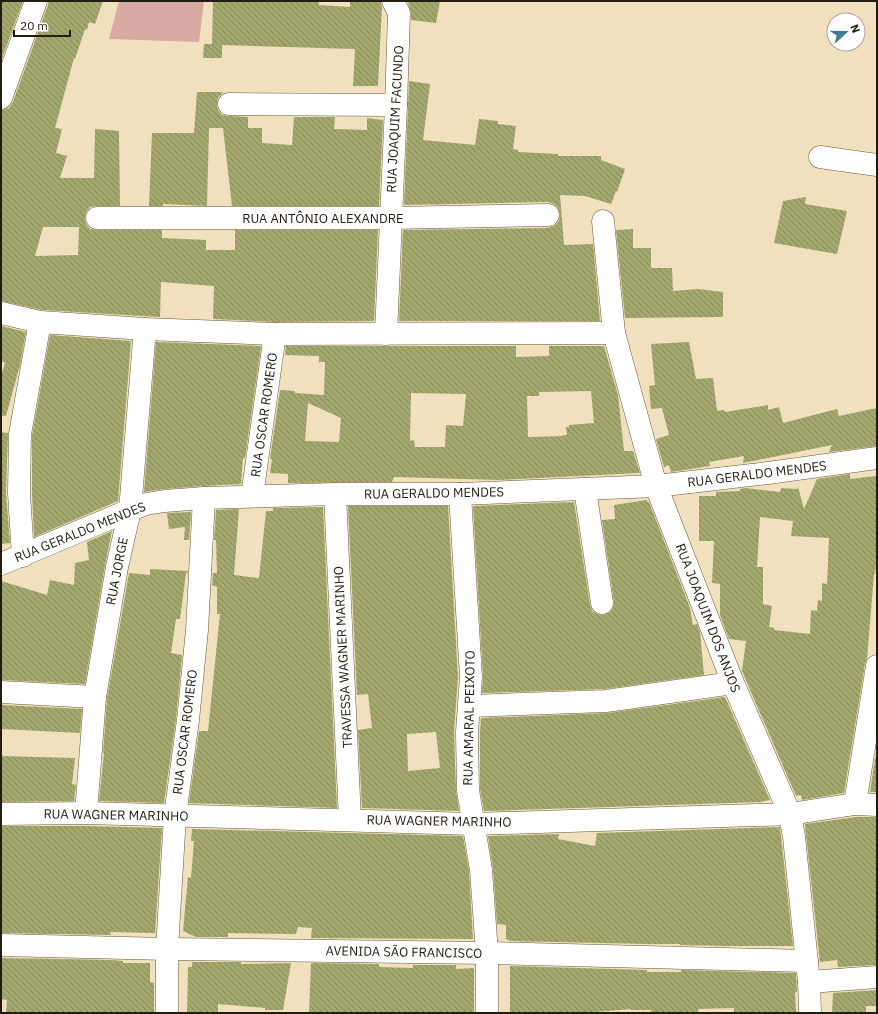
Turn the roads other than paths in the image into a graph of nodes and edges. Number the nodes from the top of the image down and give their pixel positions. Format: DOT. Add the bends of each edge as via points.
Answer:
graph roads {
  1 [pos="36,1"];
  2 [pos="393,1"];
  3 [pos="1,98"];
  4 [pos="229,104"];
  5 [pos="396,105"];
  6 [pos="820,157"];
  7 [pos="877,165"];
  8 [pos="548,215"];
  9 [pos="97,218"];
  10 [pos="390,218"];
  11 [pos="603,221"];
  12 [pos="1,313"];
  13 [pos="40,322"];
  14 [pos="145,329"];
  15 [pos="614,333"];
  16 [pos="275,334"];
  17 [pos="386,334"];
  18 [pos="877,458"];
  19 [pos="656,486"];
  20 [pos="585,489"];
  21 [pos="335,494"];
  22 [pos="460,494"];
  23 [pos="252,496"];
  24 [pos="204,498"];
  25 [pos="130,510"];
  26 [pos="23,556"];
  27 [pos="1,564"];
  28 [pos="602,603"];
  29 [pos="877,666"];
  30 [pos="733,683"];
  31 [pos="1,692"];
  32 [pos="95,697"];
  33 [pos="470,706"];
  34 [pos="855,804"];
  35 [pos="877,805"];
  36 [pos="86,813"];
  37 [pos="1,814"];
  38 [pos="790,814"];
  39 [pos="175,816"];
  40 [pos="350,820"];
  41 [pos="473,824"];
  42 [pos="1,945"];
  43 [pos="167,949"];
  44 [pos="487,953"];
  45 [pos="807,961"];
  46 [pos="877,977"];
  47 [pos="808,982"];
  48 [pos="167,1013"];
  49 [pos="487,1013"];
  50 [pos="810,1013"];
  1 -- 3 [label="street"];
  2 -- 5 [label="street, RUA JOAQUIM FACUNDO" via="399,13"];
  4 -- 5 [label="street"];
  5 -- 10 [label="street, RUA JOAQUIM FACUNDO"];
  6 -- 7 [label="street"];
  8 -- 10 [label="street, RUA ANTÔNIO ALEXANDRE"];
  9 -- 10 [label="street, RUA ANTÔNIO ALEXANDRE"];
  10 -- 17 [label="street, RUA JOAQUIM FACUNDO"];
  11 -- 15 [label="street, RUA JOAQUIM DOS ANJOS"];
  12 -- 13 [label="street"];
  13 -- 14 [label="street"];
  13 -- 26 [label="street" via="20,434 19,493"];
  14 -- 16 [label="street"];
  14 -- 25 [label="street, RUA JORGE"];
  15 -- 17 [label="street"];
  15 -- 19 [label="street, RUA JOAQUIM DOS ANJOS"];
  16 -- 17 [label="street"];
  16 -- 23 [label="street, RUA OSCAR ROMERO"];
  18 -- 19 [label="street, RUA GERALDO MENDES"];
  19 -- 20 [label="street, RUA GERALDO MENDES"];
  19 -- 30 [label="street, RUA JOAQUIM DOS ANJOS"];
  20 -- 22 [label="street, RUA GERALDO MENDES"];
  20 -- 28 [label="street"];
  21 -- 22 [label="street, RUA GERALDO MENDES"];
  21 -- 23 [label="street, RUA GERALDO MENDES"];
  21 -- 40 [label="street, TRAVESSA WAGNER MARINHO"];
  22 -- 33 [label="street, RUA AMARAL PEIXOTO" via="471,661"];
  23 -- 24 [label="street, RUA GERALDO MENDES"];
  24 -- 25 [label="street, RUA GERALDO MENDES" via="146,504"];
  24 -- 39 [label="street, RUA OSCAR ROMERO" via="197,630"];
  25 -- 26 [label="street, RUA GERALDO MENDES"];
  25 -- 32 [label="street, RUA JORGE" via="117,567"];
  26 -- 27 [label="street, RUA GERALDO MENDES"];
  29 -- 34 [label="street"];
  30 -- 33 [label="street" via="606,701"];
  30 -- 38 [label="street, RUA JOAQUIM DOS ANJOS"];
  31 -- 32 [label="street"];
  32 -- 36 [label="street, RUA JORGE"];
  33 -- 41 [label="street, RUA AMARAL PEIXOTO" via="466,750"];
  34 -- 35 [label="street, RUA WAGNER MARINHO"];
  34 -- 38 [label="street, RUA WAGNER MARINHO"];
  36 -- 37 [label="street, RUA WAGNER MARINHO"];
  36 -- 39 [label="street, RUA WAGNER MARINHO"];
  38 -- 41 [label="street, RUA WAGNER MARINHO"];
  38 -- 45 [label="street, RUA JOAQUIM DOS ANJOS"];
  39 -- 40 [label="street, RUA WAGNER MARINHO"];
  39 -- 43 [label="street, RUA OSCAR ROMERO"];
  40 -- 41 [label="street, RUA WAGNER MARINHO"];
  41 -- 44 [label="street, RUA AMARAL PEIXOTO" via="481,870"];
  42 -- 43 [label="street, AVENIDA SÃO FRANCISCO"];
  43 -- 44 [label="street, AVENIDA SÃO FRANCISCO"];
  43 -- 48 [label="street, RUA OSCAR ROMERO"];
  44 -- 45 [label="street, AVENIDA SÃO FRANCISCO"];
  44 -- 49 [label="street, RUA AMARAL PEIXOTO"];
  45 -- 47 [label="street, RUA JOAQUIM DOS ANJOS"];
  46 -- 47 [label="street"];
  47 -- 50 [label="street, RUA JOAQUIM DOS ANJOS"];
}
